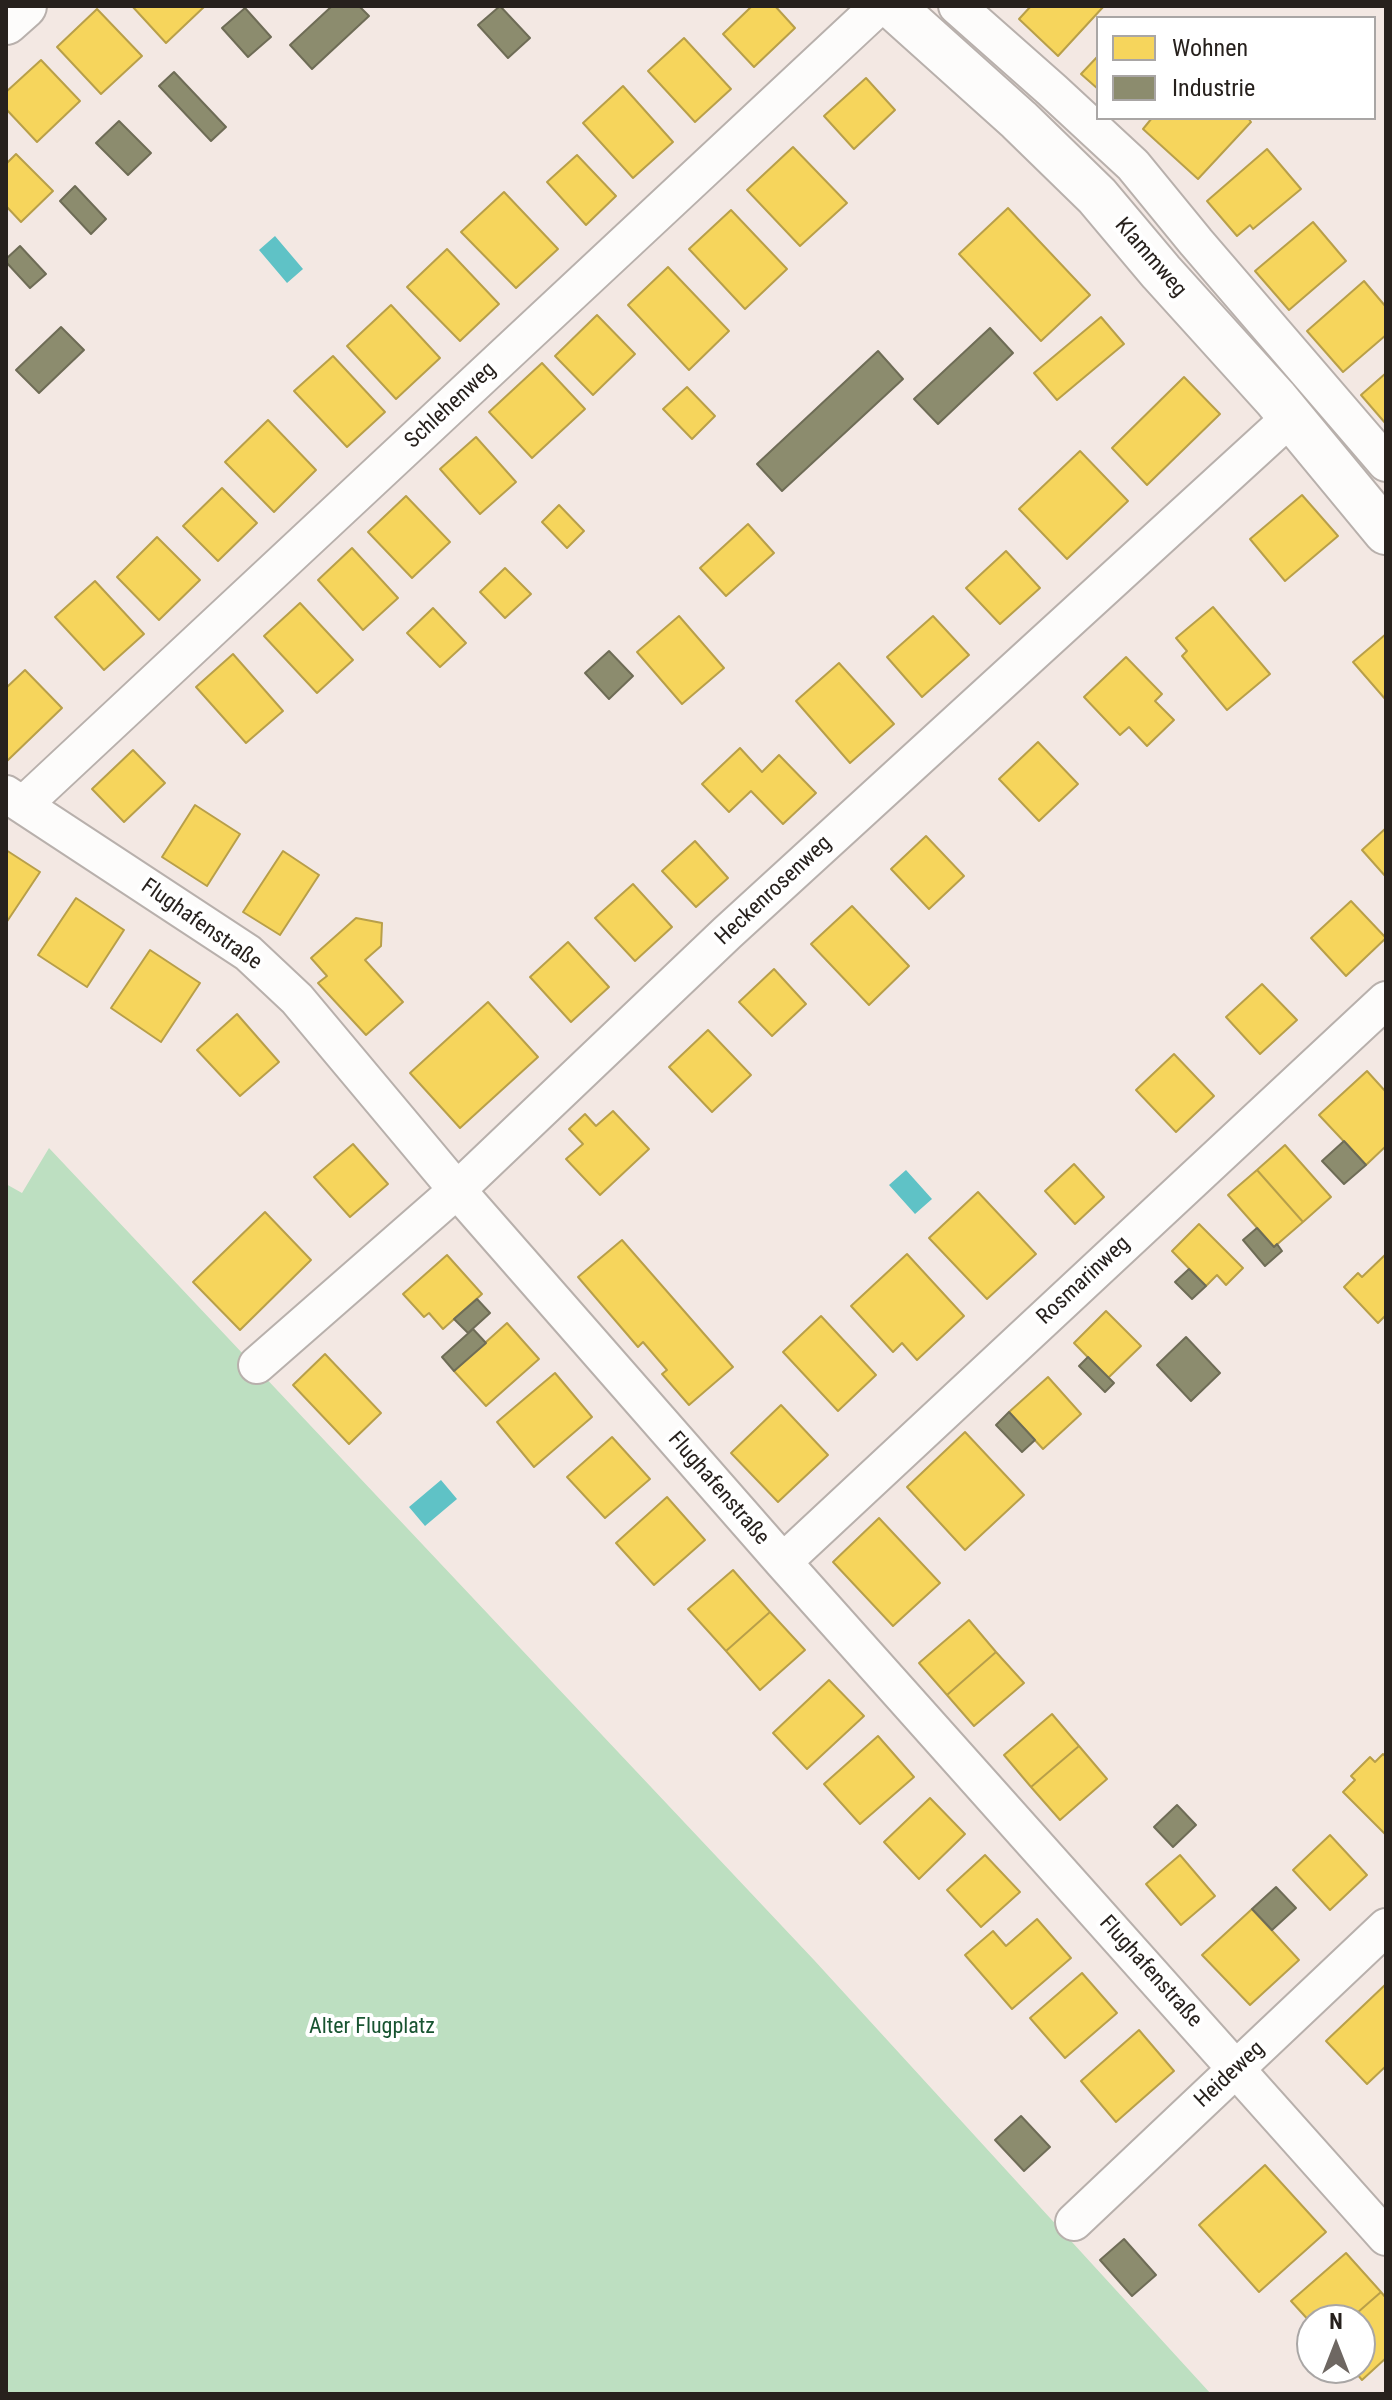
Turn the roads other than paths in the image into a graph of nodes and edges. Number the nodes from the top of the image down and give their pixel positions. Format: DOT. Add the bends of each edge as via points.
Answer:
graph roads {
  1 [pos="24,6"];
  2 [pos="879,6"];
  3 [pos="892,6"];
  4 [pos="957,6"];
  5 [pos="6,22"];
  6 [pos="1291,417"];
  7 [pos="1386,463"];
  8 [pos="1386,532"];
  9 [pos="14,800"];
  10 [pos="1386,1000"];
  11 [pos="457,1190"];
  12 [pos="257,1365"];
  13 [pos="783,1562"];
  14 [pos="1386,1927"];
  15 [pos="1238,2069"];
  16 [pos="1074,2222"];
  17 [pos="1386,2237"];
  1 -- 5 [label="main road"];
  2 -- 9 [label="street, Schlehenweg"];
  3 -- 6 [label="main road, Klammweg" via="1097,196"];
  4 -- 7 [label="street, Klammweg" via="1133,165"];
  6 -- 8 [label="main road, Klammweg"];
  6 -- 11 [label="street, Heckenrosenweg" via="738,923"];
  9 -- 11 [label="street, Flughafenstraße" via="248,953 297,999"];
  10 -- 13 [label="street, Rosmarinweg"];
  11 -- 12 [label="street, Heckenrosenweg"];
  11 -- 13 [label="street, Flughafenstraße"];
  13 -- 15 [label="street, Flughafenstraße"];
  14 -- 15 [label="street, Heideweg"];
  15 -- 16 [label="street, Heideweg"];
  15 -- 17 [label="street, Flughafenstraße"];
}
